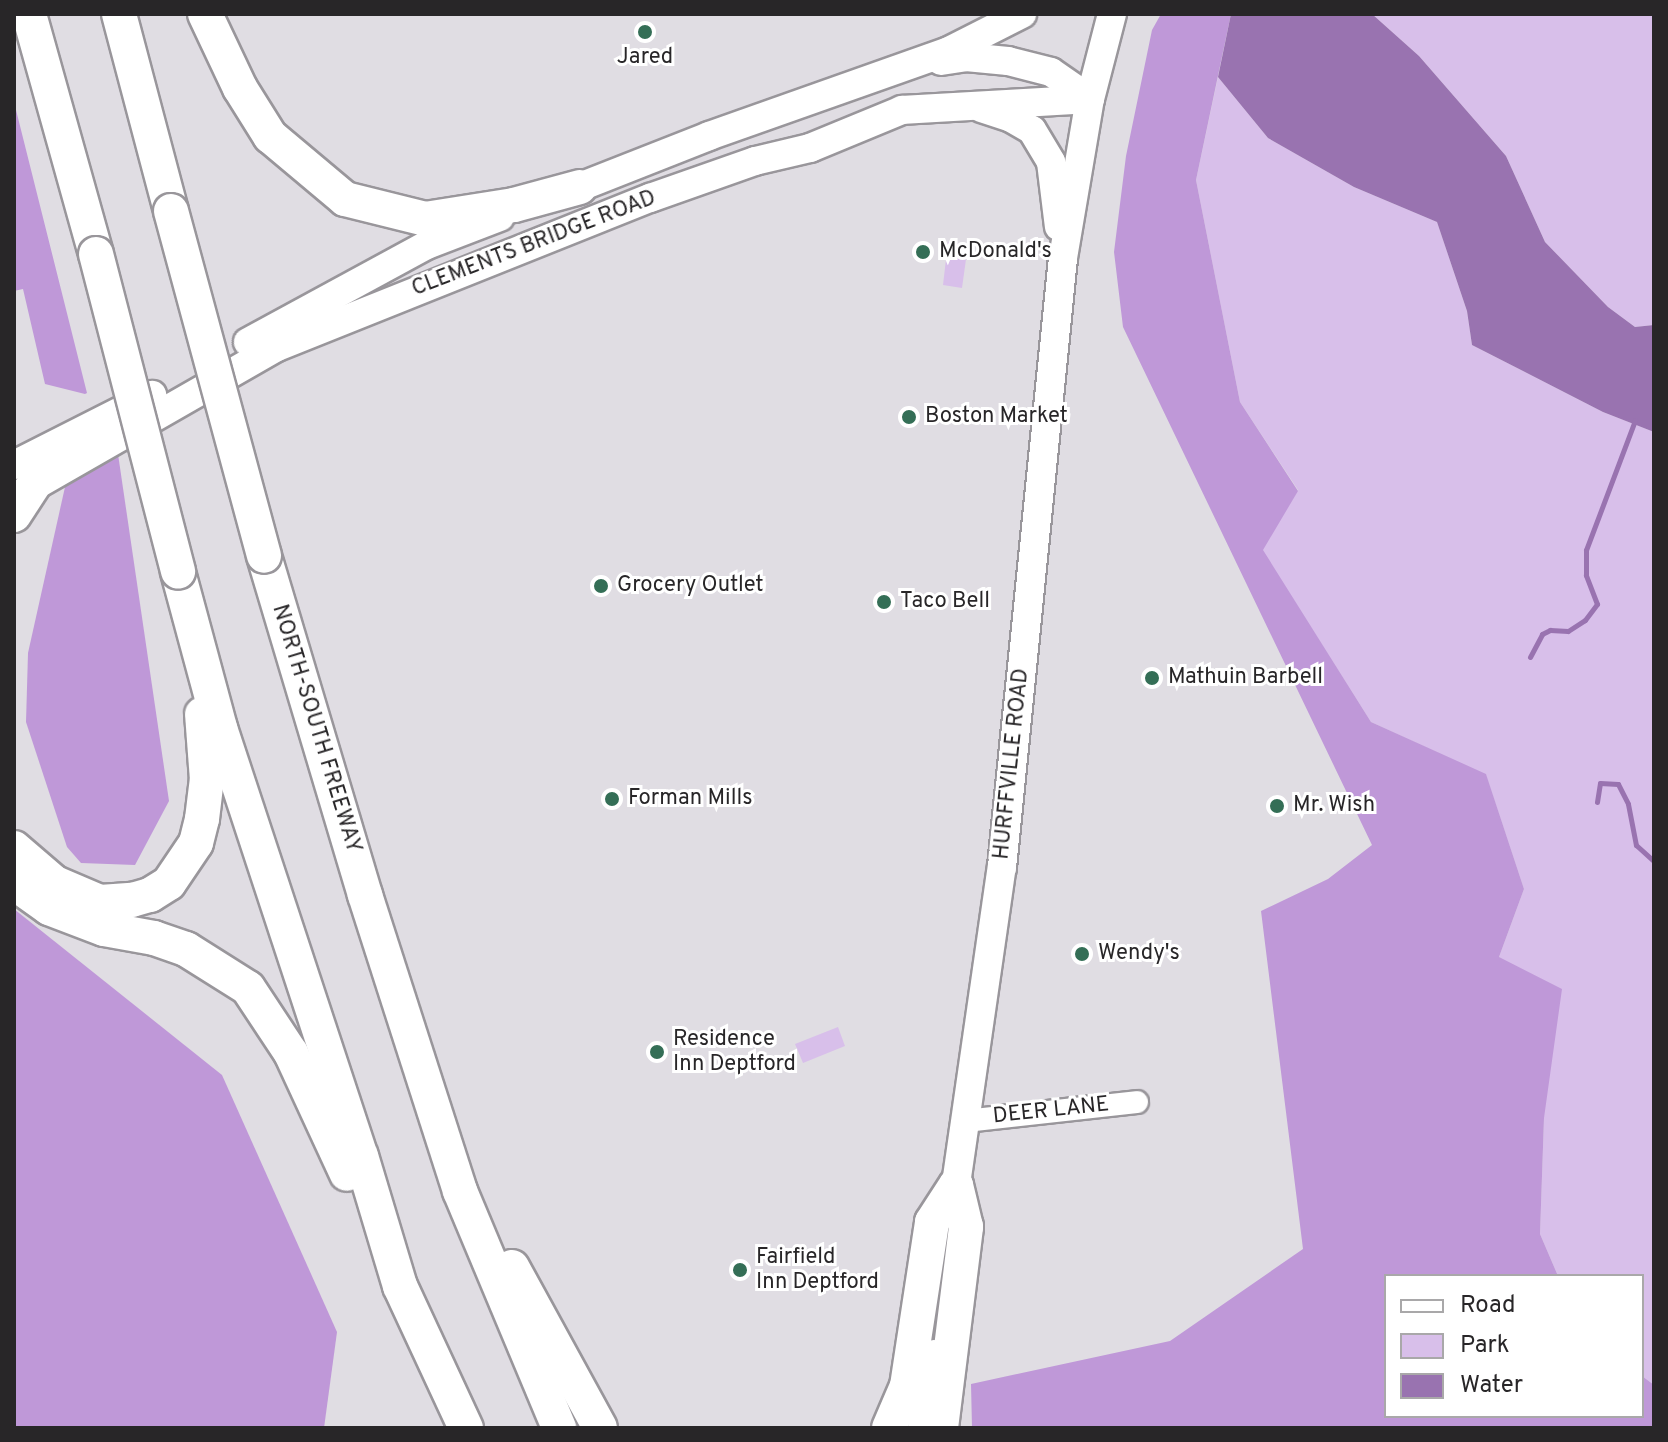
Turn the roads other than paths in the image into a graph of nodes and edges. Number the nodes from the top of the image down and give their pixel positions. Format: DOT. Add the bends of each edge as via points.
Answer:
graph roads {
  1 [pos="29,14"];
  2 [pos="119,14"];
  3 [pos="205,14"];
  4 [pos="1022,14"];
  5 [pos="1112,14"];
  6 [pos="908,65"];
  7 [pos="1090,99"];
  8 [pos="969,104"];
  9 [pos="580,187"];
  10 [pos="1063,258"];
  11 [pos="20,483"];
  12 [pos="14,515"];
  13 [pos="178,572"];
  14 [pos="15,856"];
  15 [pos="1137,1102"];
  16 [pos="965,1121"];
  17 [pos="956,1185"];
  18 [pos="460,1191"];
  19 [pos="400,1286"];
  20 [pos="466,1428"];
  21 [pos="559,1428"];
  22 [pos="600,1428"];
  23 [pos="889,1428"];
  24 [pos="922,1428"];
  25 [pos="941,1428"];
  1 -- 13 [label="highway, bridge"];
  2 -- 18 [label="highway, NORTH-SOUTH FREEWAY, bridge" via="264,556"];
  3 -- 9 [label="highway" via="270,136 345,199 425,219 514,205"];
  4 -- 6 [label="main road, CLEMENTS BRIDGE ROAD"];
  5 -- 7 [label="main road"];
  6 -- 7 [label="main road, CLEMENTS BRIDGE ROAD" via="966,57 1008,61 1051,72"];
  6 -- 9 [label="main road, CLEMENTS BRIDGE ROAD"];
  7 -- 8 [label="main road, CLEMENTS BRIDGE ROAD"];
  7 -- 10 [label="main road, HURFFVILLE ROAD"];
  8 -- 10 [label="main road" via="1032,130 1051,162"];
  8 -- 11 [label="main road, CLEMENTS BRIDGE ROAD" via="902,110 810,148 755,161 640,202 324,326"];
  9 -- 11 [label="main road, CLEMENTS BRIDGE ROAD" via="427,245 181,380"];
  10 -- 16 [label="main road, HURFFVILLE ROAD" via="1015,751"];
  11 -- 12 [label="highway"];
  13 -- 14 [label="highway" via="203,720 207,780 196,843 169,883 150,895 116,902 75,894"];
  13 -- 19 [label="highway" via="220,728"];
  14 -- 19 [label="highway" via="49,908 104,929 186,949 248,988 291,1053"];
  15 -- 16 [label="street, DEER LANE"];
  16 -- 17 [label="main road, HURFFVILLE ROAD"];
  17 -- 23 [label="highway" via="932,1222 907,1386"];
  17 -- 24 [label="main road, HURFFVILLE ROAD"];
  17 -- 25 [label="highway" via="966,1227"];
  18 -- 21 [label="highway, NORTH-SOUTH FREEWAY"];
  18 -- 22 [label="highway" via="513,1268"];
  19 -- 20 [label="highway"];
}
